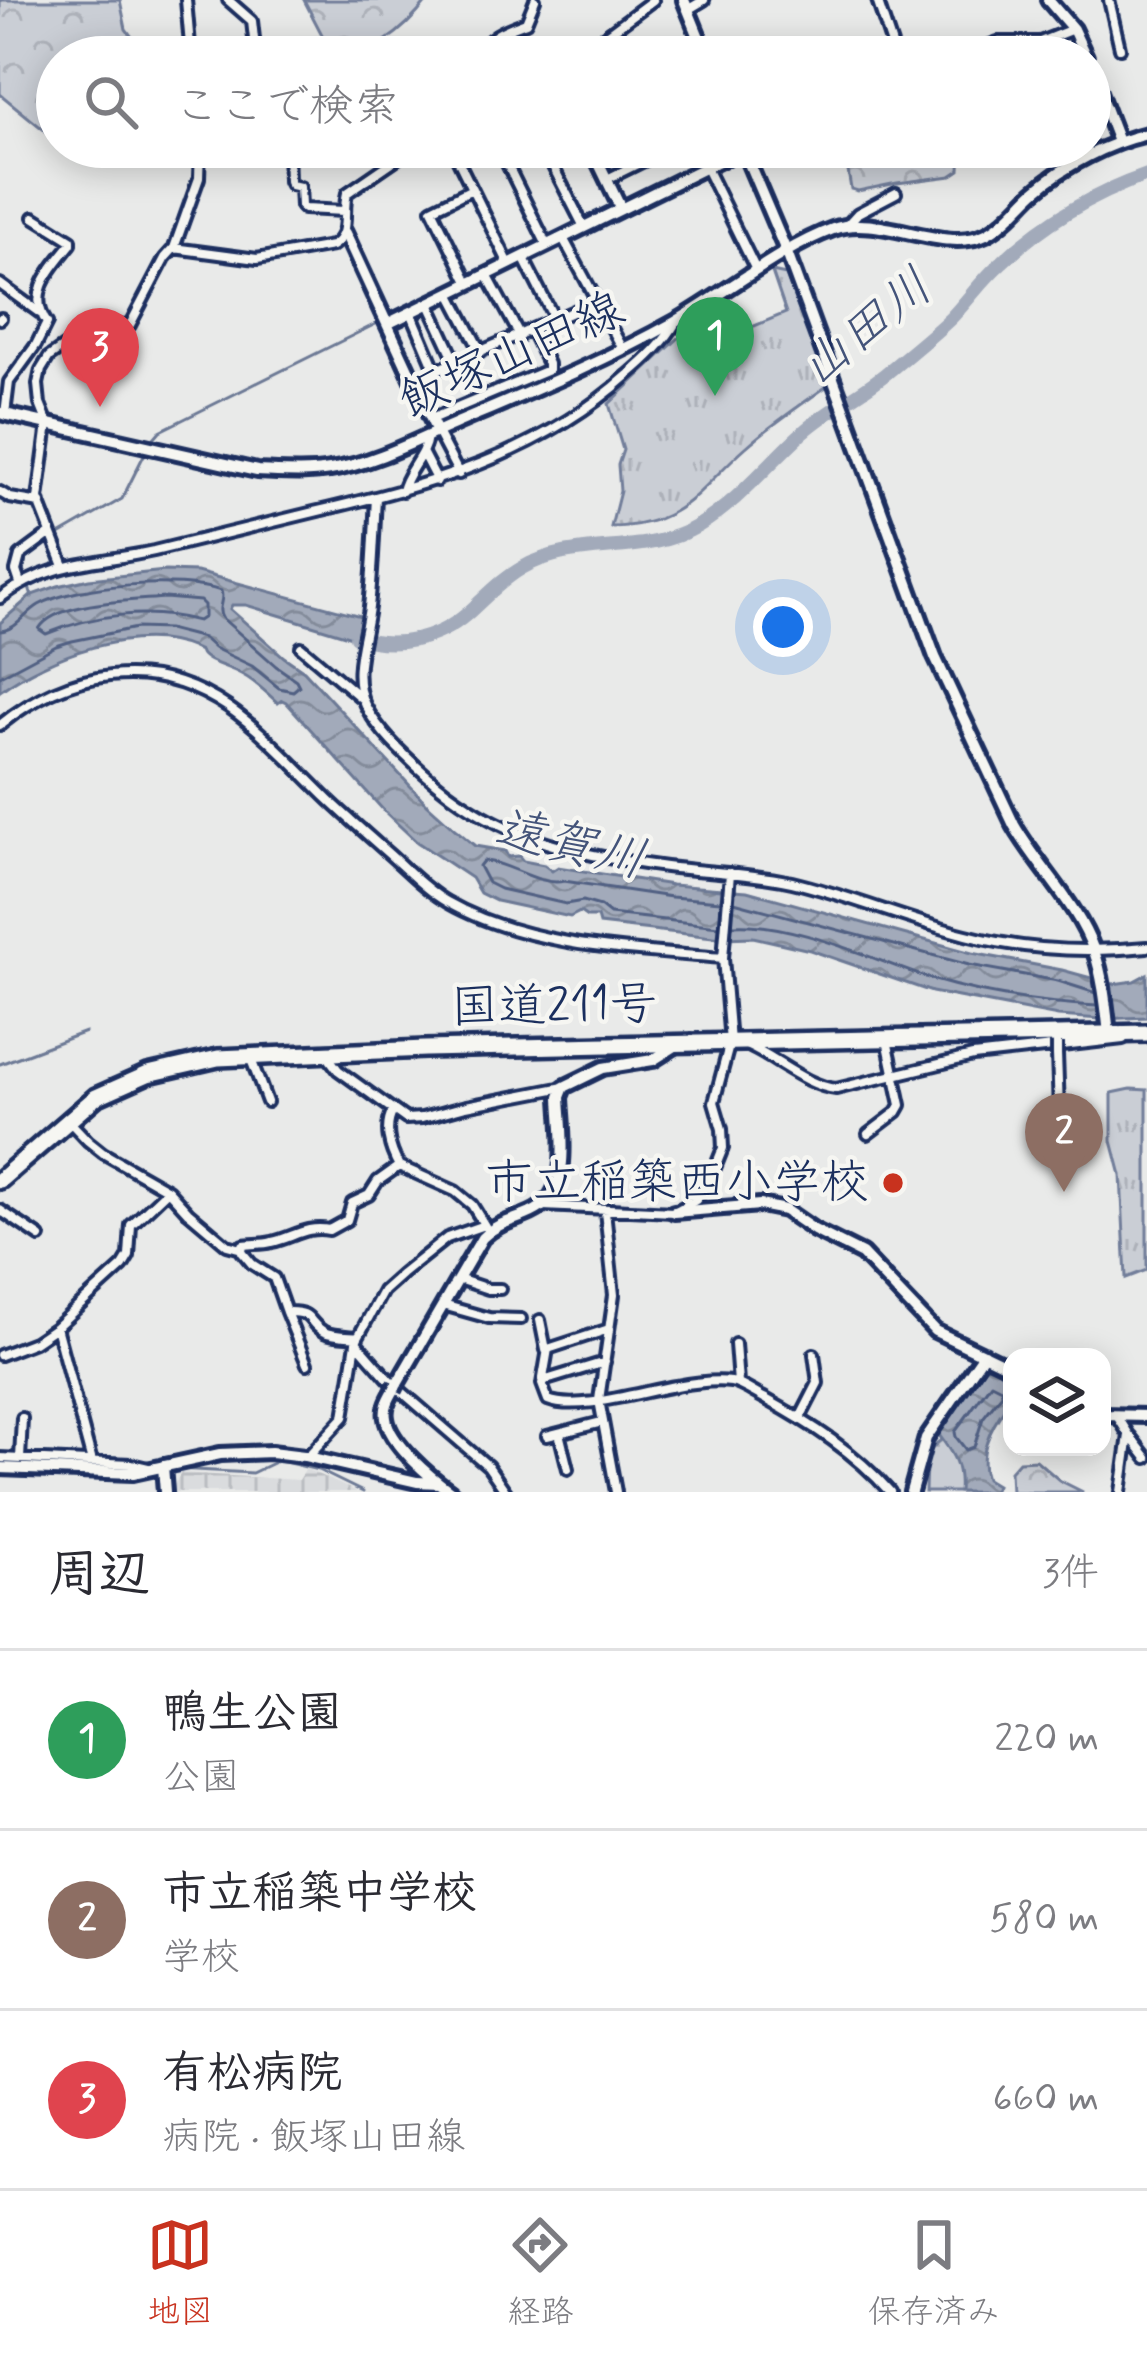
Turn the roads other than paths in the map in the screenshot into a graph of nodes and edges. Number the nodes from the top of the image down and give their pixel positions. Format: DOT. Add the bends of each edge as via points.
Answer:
graph roads {
  1 [pos="186,0"];
  2 [pos="228,0"];
  3 [pos="535,0"];
  4 [pos="652,0"];
  5 [pos="704,0"];
  6 [pos="877,0"];
  7 [pos="1048,0"];
  8 [pos="1108,0"];
  9 [pos="686,4"];
  10 [pos="1073,29"];
  11 [pos="189,36"];
  12 [pos="254,36"];
  13 [pos="494,36"];
  14 [pos="605,36"];
  15 [pos="699,36"];
  16 [pos="889,36"];
  17 [pos="1055,36"];
  18 [pos="1076,36"];
  19 [pos="1120,48"];
  20 [pos="1111,124"];
  21 [pos="1147,134"];
  22 [pos="1118,142"];
  23 [pos="1111,146"];
  24 [pos="199,168"];
  25 [pos="289,168"];
  26 [pos="383,168"];
  27 [pos="462,168"];
  28 [pos="508,168"];
  29 [pos="554,168"];
  30 [pos="602,168"];
  31 [pos="629,168"];
  32 [pos="706,168"];
  33 [pos="751,168"];
  34 [pos="1073,168"];
  35 [pos="607,179"];
  36 [pos="472,189"];
  37 [pos="896,193"];
  38 [pos="621,209"];
  39 [pos="344,211"];
  40 [pos="34,217"];
  41 [pos="847,225"];
  42 [pos="584,227"];
  43 [pos="346,233"];
  44 [pos="562,238"];
  45 [pos="547,245"];
  46 [pos="174,248"];
  47 [pos="787,253"];
  48 [pos="523,257"];
  49 [pos="509,264"];
  50 [pos="757,272"];
  51 [pos="487,275"];
  52 [pos="0,284"];
  53 [pos="469,284"];
  54 [pos="450,293"];
  55 [pos="597,301"];
  56 [pos="429,303"];
  57 [pos="411,312"];
  58 [pos="41,314"];
  59 [pos="555,320"];
  60 [pos="676,321"];
  61 [pos="389,323"];
  62 [pos="532,331"];
  63 [pos="520,336"];
  64 [pos="623,349"];
  65 [pos="481,352"];
  66 [pos="456,362"];
  67 [pos="436,370"];
  68 [pos="414,380"];
  69 [pos="2,413"];
  70 [pos="431,419"];
  71 [pos="48,424"];
  72 [pos="432,434"];
  73 [pos="423,453"];
  74 [pos="459,474"];
  75 [pos="437,481"];
  76 [pos="402,491"];
  77 [pos="0,492"];
  78 [pos="376,497"];
  79 [pos="40,503"];
  80 [pos="52,537"];
  81 [pos="64,566"];
  82 [pos="20,583"];
  83 [pos="0,598"];
  84 [pos="301,647"];
  85 [pos="362,699"];
  86 [pos="0,725"];
  87 [pos="729,875"];
  88 [pos="1147,947"];
  89 [pos="1094,951"];
  90 [pos="723,956"];
  91 [pos="1108,1031"];
  92 [pos="1143,1033"];
  93 [pos="887,1038"];
  94 [pos="734,1042"];
  95 [pos="680,1043"];
  96 [pos="1057,1044"];
  97 [pos="325,1053"];
  98 [pos="250,1055"];
  99 [pos="894,1075"];
  100 [pos="565,1087"];
  101 [pos="267,1102"];
  102 [pos="393,1111"];
  103 [pos="1059,1111"];
  104 [pos="68,1120"];
  105 [pos="868,1134"];
  106 [pos="399,1166"];
  107 [pos="0,1180"];
  108 [pos="168,1190"];
  109 [pos="541,1207"];
  110 [pos="0,1210"];
  111 [pos="605,1211"];
  112 [pos="674,1212"];
  113 [pos="487,1228"];
  114 [pos="40,1237"];
  115 [pos="242,1249"];
  116 [pos="457,1279"];
  117 [pos="500,1289"];
  118 [pos="442,1304"];
  119 [pos="286,1312"];
  120 [pos="521,1319"];
  121 [pos="540,1320"];
  122 [pos="56,1327"];
  123 [pos="609,1329"];
  124 [pos="357,1339"];
  125 [pos="735,1344"];
  126 [pos="547,1351"];
  127 [pos="814,1354"];
  128 [pos="984,1354"];
  129 [pos="0,1355"];
  130 [pos="605,1362"];
  131 [pos="307,1364"];
  132 [pos="1003,1364"];
  133 [pos="542,1381"];
  134 [pos="738,1384"];
  135 [pos="599,1400"];
  136 [pos="1111,1416"];
  137 [pos="1118,1416"];
  138 [pos="1147,1416"];
  139 [pos="22,1418"];
  140 [pos="800,1418"];
  141 [pos="602,1422"];
  142 [pos="559,1433"];
  143 [pos="1129,1435"];
  144 [pos="547,1436"];
  145 [pos="308,1456"];
  146 [pos="0,1458"];
  147 [pos="1147,1458"];
  148 [pos="20,1459"];
  149 [pos="92,1462"];
  150 [pos="158,1467"];
  151 [pos="0,1468"];
  152 [pos="568,1469"];
  153 [pos="439,1483"];
  154 [pos="165,1492"];
  155 [pos="451,1492"];
  156 [pos="506,1492"];
  157 [pos="616,1492"];
  158 [pos="890,1492"];
  159 [pos="911,1492"];
  160 [pos="1121,1492"];
  1 -- 11 [label="street"];
  2 -- 12 [label="street" via="252,21"];
  3 -- 13 [label="street" via="526,22"];
  4 -- 14 [label="street"];
  5 -- 9 [label="street"];
  6 -- 16 [label="street"];
  7 -- 10 [label="street"];
  8 -- 19 [label="street"];
  9 -- 15 [label="street"];
  10 -- 17 [label="street"];
  10 -- 18 [label="street"];
  20 -- 22 [label="street"];
  21 -- 22 [label="street"];
  22 -- 23 [label="street"];
  24 -- 46 [label="street"];
  25 -- 39 [label="street" via="304,209"];
  26 -- 39 [label="street" via="347,193"];
  27 -- 36 [label="street"];
  28 -- 45 [label="street"];
  29 -- 42 [label="street"];
  30 -- 35 [label="street"];
  31 -- 35 [label="street"];
  32 -- 38 [label="street"];
  32 -- 50 [label="street"];
  33 -- 47 [label="street"];
  34 -- 41 [label="street" via="970,239"];
  35 -- 38 [label="street"];
  36 -- 49 [label="street"];
  36 -- 53 [label="street" via="432,209"];
  37 -- 41 [label="street"];
  38 -- 42 [label="street"];
  39 -- 43 [label="street"];
  40 -- 58 [label="street" via="71,240 40,289"];
  41 -- 47 [label="street, 飯塚山田線"];
  42 -- 44 [label="street"];
  43 -- 46 [label="street" via="332,246 269,259"];
  43 -- 61 [label="street"];
  44 -- 45 [label="street"];
  44 -- 55 [label="street"];
  45 -- 48 [label="street"];
  46 -- 71 [label="street" via="130,325 88,330 49,357 38,384"];
  47 -- 50 [label="street, 飯塚山田線"];
  47 -- 89 [label="street" via="935,657 1014,825"];
  48 -- 49 [label="street"];
  48 -- 59 [label="street"];
  49 -- 51 [label="street"];
  50 -- 60 [label="street, 飯塚山田線"];
  51 -- 53 [label="street"];
  51 -- 63 [label="street"];
  52 -- 58 [label="street"];
  53 -- 54 [label="street"];
  54 -- 56 [label="street"];
  54 -- 65 [label="street"];
  55 -- 59 [label="street"];
  55 -- 64 [label="street"];
  56 -- 57 [label="street"];
  56 -- 66 [label="street"];
  57 -- 61 [label="street"];
  57 -- 67 [label="street"];
  58 -- 69 [label="street" via="47,323 9,382"];
  59 -- 62 [label="street"];
  60 -- 64 [label="street, 飯塚山田線"];
  60 -- 74 [label="street" via="658,348 588,407"];
  61 -- 68 [label="street"];
  62 -- 63 [label="street"];
  62 -- 70 [label="street" via="548,370"];
  63 -- 65 [label="street"];
  64 -- 72 [label="street, 飯塚山田線"];
  65 -- 66 [label="street"];
  66 -- 67 [label="street"];
  67 -- 68 [label="street"];
  68 -- 70 [label="street"];
  69 -- 71 [label="street, 飯塚山田線"];
  70 -- 72 [label="street"];
  71 -- 72 [label="street, 飯塚山田線" via="293,473 333,470"];
  71 -- 79 [label="street"];
  72 -- 73 [label="street"];
  72 -- 74 [label="street"];
  73 -- 75 [label="street"];
  73 -- 76 [label="street"];
  74 -- 75 [label="street"];
  75 -- 76 [label="street"];
  76 -- 78 [label="street"];
  77 -- 79 [label="street"];
  78 -- 81 [label="street"];
  78 -- 85 [label="street"];
  79 -- 80 [label="street"];
  80 -- 81 [label="street"];
  80 -- 82 [label="street" via="20,556"];
  81 -- 82 [label="street"];
  82 -- 83 [label="street"];
  84 -- 85 [label="street"];
  85 -- 87 [label="street" via="414,764 478,816 586,854"];
  86 -- 90 [label="street" via="73,682 140,676 185,686 251,725 445,901 557,939"];
  87 -- 89 [label="street" via="790,882 995,942"];
  87 -- 90 [label="street"];
  88 -- 89 [label="street"];
  89 -- 91 [label="street"];
  90 -- 94 [label="street"];
  91 -- 92 [label="highway, 国道211号"];
  91 -- 96 [label="highway, 国道211号"];
  92 -- 99 [label="street"];
  93 -- 94 [label="highway, 国道211号"];
  93 -- 96 [label="highway, 国道211号"];
  93 -- 99 [label="street"];
  94 -- 95 [label="highway, 国道211号"];
  94 -- 99 [label="street" via="818,1087"];
  94 -- 112 [label="street" via="713,1102 722,1129 717,1166 696,1200"];
  95 -- 97 [label="highway, 国道211号"];
  95 -- 100 [label="street" via="653,1060 603,1068"];
  96 -- 103 [label="street"];
  97 -- 98 [label="highway, 国道211号"];
  97 -- 102 [label="street"];
  98 -- 101 [label="street"];
  98 -- 104 [label="highway, 国道211号" via="148,1074"];
  99 -- 105 [label="street" via="901,1105"];
  100 -- 102 [label="street" via="413,1120"];
  100 -- 109 [label="street" via="559,1177"];
  102 -- 106 [label="street" via="389,1140"];
  104 -- 107 [label="highway, 国道211号"];
  104 -- 108 [label="street" via="88,1142"];
  106 -- 113 [label="street" via="455,1191"];
  106 -- 115 [label="street" via="329,1230 310,1228"];
  108 -- 115 [label="street" via="226,1245"];
  108 -- 122 [label="street" via="131,1226 123,1266"];
  109 -- 111 [label="street"];
  109 -- 113 [label="street"];
  110 -- 114 [label="street"];
  111 -- 112 [label="street"];
  111 -- 123 [label="street" via="614,1279"];
  112 -- 128 [label="street" via="785,1210 862,1254 934,1331"];
  113 -- 116 [label="street"];
  113 -- 124 [label="street" via="447,1238 402,1274"];
  115 -- 119 [label="street" via="274,1278"];
  116 -- 117 [label="street"];
  116 -- 118 [label="street"];
  118 -- 120 [label="street"];
  118 -- 153 [label="street" via="386,1408 390,1433"];
  119 -- 124 [label="street"];
  119 -- 131 [label="street"];
  121 -- 126 [label="street"];
  122 -- 129 [label="street"];
  122 -- 149 [label="street"];
  123 -- 126 [label="street"];
  123 -- 130 [label="street"];
  124 -- 145 [label="street" via="344,1417"];
  124 -- 156 [label="street"];
  125 -- 134 [label="street"];
  126 -- 133 [label="street"];
  127 -- 140 [label="street" via="818,1383"];
  128 -- 132 [label="street"];
  128 -- 159 [label="street" via="926,1438"];
  130 -- 133 [label="street"];
  130 -- 135 [label="street"];
  133 -- 135 [label="street" via="552,1403"];
  134 -- 135 [label="street"];
  134 -- 140 [label="street"];
  135 -- 141 [label="street"];
  136 -- 137 [label="street"];
  137 -- 138 [label="street"];
  137 -- 143 [label="street"];
  139 -- 148 [label="street"];
  140 -- 158 [label="street"];
  141 -- 142 [label="street"];
  141 -- 157 [label="street"];
  142 -- 144 [label="street"];
  142 -- 152 [label="street"];
  143 -- 147 [label="street"];
  143 -- 160 [label="street"];
  145 -- 150 [label="street" via="242,1452"];
  145 -- 153 [label="street"];
  146 -- 148 [label="street"];
  148 -- 149 [label="street"];
  149 -- 150 [label="street"];
  150 -- 151 [label="street"];
  150 -- 154 [label="street"];
  153 -- 155 [label="street"];
}
